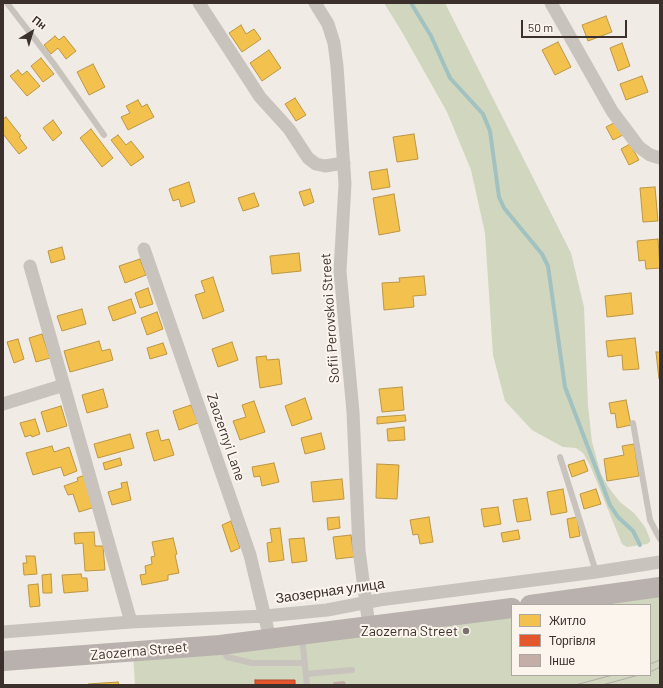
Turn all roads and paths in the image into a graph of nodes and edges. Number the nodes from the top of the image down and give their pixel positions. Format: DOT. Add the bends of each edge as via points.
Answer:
graph roads {
  1 [pos="7,3"];
  2 [pos="199,3"];
  3 [pos="315,3"];
  4 [pos="551,3"];
  5 [pos="104,135"];
  6 [pos="660,158"];
  7 [pos="344,163"];
  8 [pos="144,248"];
  9 [pos="30,266"];
  10 [pos="64,385"];
  11 [pos="3,404"];
  12 [pos="633,423"];
  13 [pos="560,456"];
  14 [pos="660,539"];
  15 [pos="660,562"];
  16 [pos="596,572"];
  17 [pos="660,587"];
  18 [pos="365,602"];
  19 [pos="537,604"];
  20 [pos="511,608"];
  21 [pos="265,616"];
  22 [pos="131,622"];
  23 [pos="369,626"];
  24 [pos="3,632"];
  25 [pos="302,634"];
  26 [pos="270,639"];
  27 [pos="220,645"];
  28 [pos="3,662"];
  29 [pos="305,664"];
  30 [pos="352,670"];
  31 [pos="306,674"];
  32 [pos="307,685"];
  1 -- 5 [label="lane"];
  2 -- 7 [label="street" via="260,97 289,129 308,158 324,166"];
  3 -- 7 [label="street, Sofii Perovskoi Street" via="328,24 334,43"];
  4 -- 6 [label="street" via="612,111 639,147"];
  7 -- 18 [label="street, Sofii Perovskoi Street" via="340,271 353,412 359,550"];
  8 -- 21 [label="street, Zaozernyi Lane" via="250,555"];
  9 -- 10 [label="street"];
  10 -- 11 [label="street"];
  10 -- 22 [label="street"];
  12 -- 14 [label="lane" via="650,520"];
  13 -- 16 [label="lane"];
  15 -- 16 [label="street, Заозерная улица"];
  16 -- 18 [label="street, Заозерная улица"];
  17 -- 19 [label="main road"];
  18 -- 21 [label="street, Заозерная улица" via="327,610"];
  18 -- 23 [label="street, Sofii Perovskoi Street"];
  20 -- 23 [label="main road, Zaozerna Street"];
  21 -- 22 [label="street, Заозерная улица"];
  21 -- 26 [label="street, Zaozernyi Lane"];
  22 -- 24 [label="street, Заозерная улица"];
  23 -- 25 [label="main road, Zaozerna Street"];
  25 -- 26 [label="main road, Zaozerna Street"];
  25 -- 29 [label="lane"];
  26 -- 27 [label="main road, Zaozerna Street"];
  27 -- 28 [label="main road, Zaozerna Street"];
  27 -- 29 [label="lane" via="227,657 252,663"];
  29 -- 31 [label="lane"];
  30 -- 31 [label="lane"];
  31 -- 32 [label="lane"];
}
